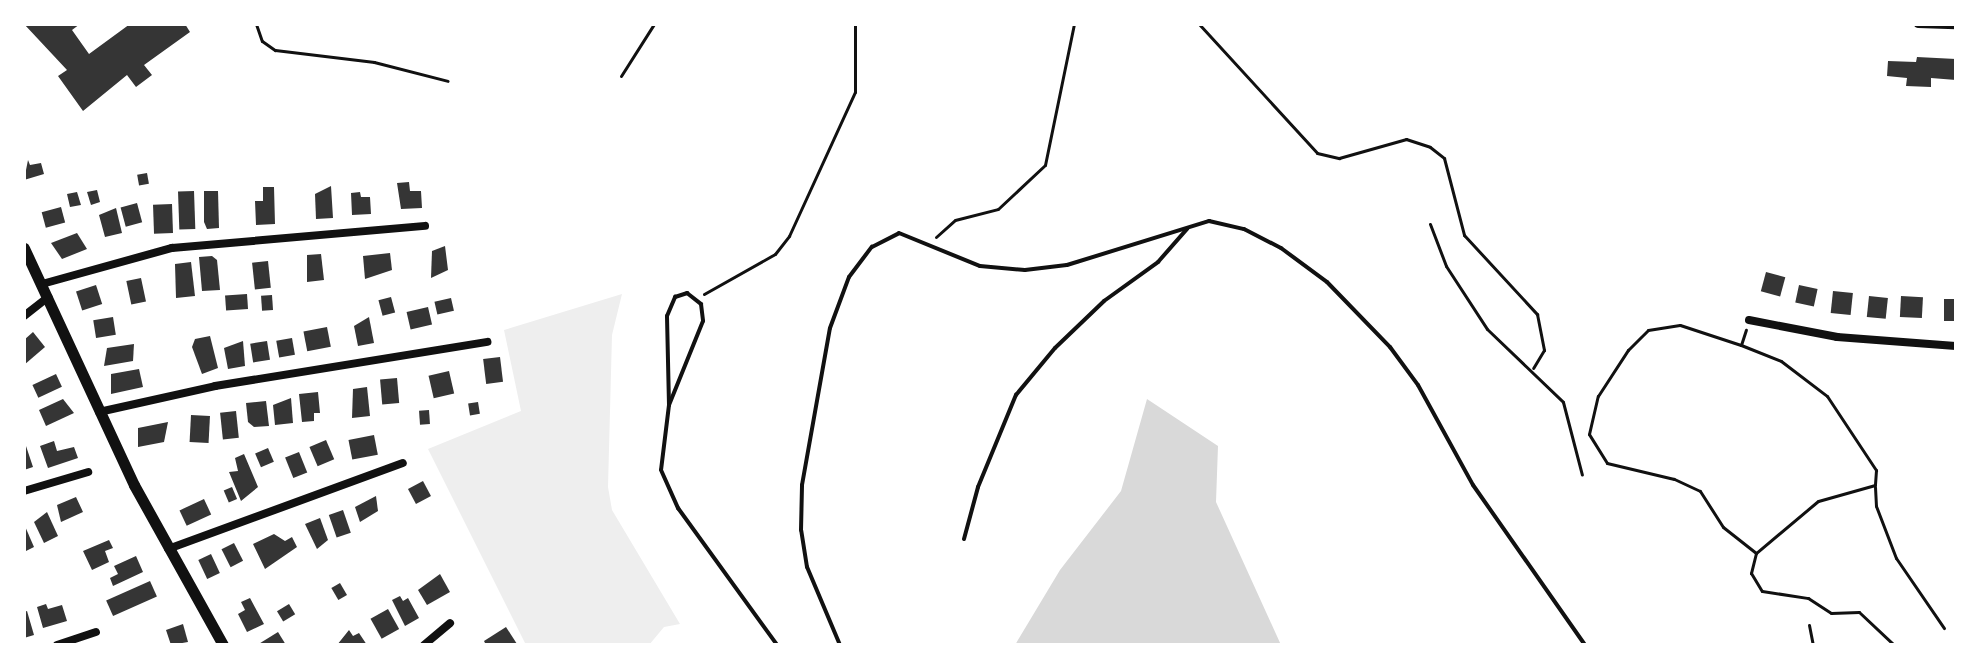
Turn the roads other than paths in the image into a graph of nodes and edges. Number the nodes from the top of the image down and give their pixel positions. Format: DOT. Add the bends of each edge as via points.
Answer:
graph roads {
  1 [pos="1918,24"];
  2 [pos="1956,25"];
  3 [pos="425,226"];
  4 [pos="1188,227"];
  5 [pos="24,248"];
  6 [pos="42,284"];
  7 [pos="48,297"];
  8 [pos="24,316"];
  9 [pos="1749,320"];
  10 [pos="487,342"];
  11 [pos="1956,346"];
  12 [pos="669,405"];
  13 [pos="99,412"];
  14 [pos="403,463"];
  15 [pos="88,472"];
  16 [pos="24,491"];
  17 [pos="964,539"];
  18 [pos="168,549"];
  19 [pos="450,623"];
  20 [pos="96,632"];
  21 [pos="57,645"];
  22 [pos="223,645"];
  23 [pos="424,645"];
  24 [pos="777,645"];
  25 [pos="840,645"];
  26 [pos="1585,645"];
  1 -- 2 [label="street"];
  3 -- 6 [label="street" via="172,248"];
  4 -- 17 [label="lane" via="1158,262 1104,301 1055,348 1016,395 978,487"];
  4 -- 25 [label="lane" via="1067,265 1025,270 980,266 899,233 880,240 849,277 830,328 802,485 807,567"];
  4 -- 26 [label="lane" via="1209,221 1244,229 1281,248 1356,310 1418,385 1473,485"];
  5 -- 6 [label="main road"];
  6 -- 7 [label="main road"];
  7 -- 8 [label="street"];
  7 -- 13 [label="main road"];
  9 -- 11 [label="street" via="1837,337"];
  10 -- 13 [label="street" via="215,386"];
  12 -- 12 [label="lane" via="703,321 696,299 681,294 669,303"];
  12 -- 24 [label="lane" via="661,470 678,508"];
  13 -- 18 [label="main road"];
  14 -- 18 [label="street"];
  15 -- 16 [label="street"];
  18 -- 22 [label="main road"];
  19 -- 23 [label="street"];
  20 -- 21 [label="street"];
}
